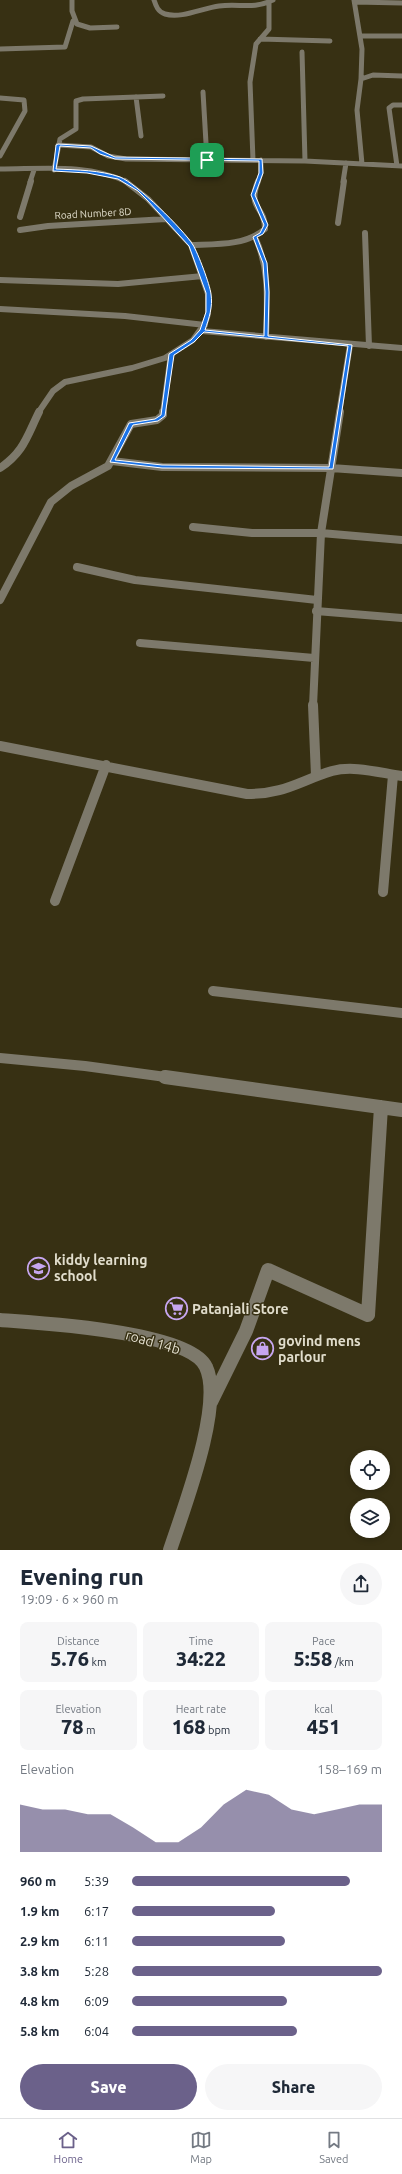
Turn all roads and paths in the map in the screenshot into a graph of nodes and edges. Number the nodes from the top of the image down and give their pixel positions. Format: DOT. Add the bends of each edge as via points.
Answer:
graph roads {
  1 [pos="72,0"];
  2 [pos="154,0"];
  3 [pos="354,1"];
  4 [pos="271,2"];
  5 [pos="402,3"];
  6 [pos="73,21"];
  7 [pos="117,28"];
  8 [pos="362,36"];
  9 [pos="402,36"];
  10 [pos="260,39"];
  11 [pos="330,41"];
  12 [pos="0,49"];
  13 [pos="302,52"];
  14 [pos="402,76"];
  15 [pos="361,79"];
  16 [pos="203,92"];
  17 [pos="163,96"];
  18 [pos="136,97"];
  19 [pos="0,98"];
  20 [pos="402,105"];
  21 [pos="141,136"];
  22 [pos="58,145"];
  23 [pos="0,156"];
  24 [pos="207,160"];
  25 [pos="253,160"];
  26 [pos="261,160"];
  27 [pos="305,161"];
  28 [pos="346,163"];
  29 [pos="362,164"];
  30 [pos="400,166"];
  31 [pos="0,169"];
  32 [pos="34,170"];
  33 [pos="54,170"];
  34 [pos="20,217"];
  35 [pos="166,219"];
  36 [pos="338,223"];
  37 [pos="20,230"];
  38 [pos="366,233"];
  39 [pos="255,237"];
  40 [pos="191,245"];
  41 [pos="203,276"];
  42 [pos="0,280"];
  43 [pos="0,309"];
  44 [pos="204,328"];
  45 [pos="266,338"];
  46 [pos="350,345"];
  47 [pos="369,346"];
  48 [pos="402,348"];
  49 [pos="172,354"];
  50 [pos="112,461"];
  51 [pos="0,468"];
  52 [pos="331,468"];
  53 [pos="402,473"];
  54 [pos="193,527"];
  55 [pos="321,533"];
  56 [pos="402,540"];
  57 [pos="77,567"];
  58 [pos="0,600"];
  59 [pos="317,600"];
  60 [pos="316,611"];
  61 [pos="402,618"];
  62 [pos="140,643"];
  63 [pos="314,658"];
  64 [pos="0,746"];
  65 [pos="106,765"];
  66 [pos="397,775"];
  67 [pos="316,776"];
  68 [pos="383,892"];
  69 [pos="56,901"];
  70 [pos="213,991"];
  71 [pos="402,1013"];
  72 [pos="0,1058"];
  73 [pos="381,1107"];
  74 [pos="402,1110"];
  75 [pos="0,1320"];
  76 [pos="211,1402"];
  77 [pos="170,1550"];
  1 -- 6 [label="street"];
  2 -- 4 [label="street" via="158,10 165,14 193,13 214,7 260,6"];
  3 -- 5 [label="street"];
  3 -- 8 [label="street"];
  4 -- 10 [label="street" via="269,30"];
  6 -- 7 [label="street" via="83,27"];
  6 -- 12 [label="street" via="65,47"];
  8 -- 9 [label="street"];
  8 -- 15 [label="street"];
  10 -- 11 [label="street"];
  10 -- 25 [label="street" via="256,44 250,82"];
  13 -- 27 [label="street"];
  14 -- 15 [label="street" via="373,75"];
  15 -- 29 [label="street" via="357,104"];
  16 -- 24 [label="street"];
  17 -- 18 [label="street"];
  18 -- 21 [label="street"];
  18 -- 22 [label="street" via="79,100 76,104 76,129 61,136"];
  19 -- 23 [label="street" via="24,100 25,111"];
  20 -- 30 [label="street" via="393,105 389,108"];
  22 -- 24 [label="street" via="91,147 115,158"];
  22 -- 33 [label="street"];
  24 -- 25 [label="street"];
  25 -- 26 [label="street"];
  26 -- 27 [label="street"];
  26 -- 39 [label="street" via="261,173 253,195 266,225 262,234"];
  27 -- 28 [label="street"];
  28 -- 29 [label="street"];
  28 -- 36 [label="street"];
  29 -- 30 [label="street"];
  31 -- 32 [label="street"];
  32 -- 33 [label="street"];
  32 -- 34 [label="street"];
  33 -- 35 [label="street" via="87,172 119,178 139,190"];
  35 -- 37 [label="street, Road Number 8D"];
  35 -- 40 [label="street"];
  38 -- 47 [label="street"];
  39 -- 40 [label="street"];
  39 -- 45 [label="street" via="265,263"];
  40 -- 41 [label="street"];
  41 -- 42 [label="street" via="118,284"];
  41 -- 44 [label="street" via="209,293 209,312"];
  43 -- 44 [label="street" via="125,316"];
  44 -- 45 [label="street"];
  44 -- 49 [label="street" via="192,341"];
  45 -- 46 [label="street"];
  46 -- 47 [label="street"];
  46 -- 52 [label="street"];
  47 -- 48 [label="street"];
  49 -- 50 [label="street" via="163,415 157,420 131,424"];
  49 -- 51 [label="street" via="149,363 65,382 54,388 45,397 19,454"];
  50 -- 52 [label="street" via="162,467"];
  50 -- 58 [label="street" via="108,466 71,486 51,502"];
  52 -- 53 [label="street"];
  52 -- 55 [label="street"];
  54 -- 55 [label="street" via="271,534"];
  55 -- 56 [label="street"];
  55 -- 59 [label="street"];
  57 -- 59 [label="street" via="135,580"];
  59 -- 60 [label="street"];
  60 -- 61 [label="street"];
  60 -- 63 [label="street"];
  62 -- 63 [label="street"];
  63 -- 67 [label="street" via="312,694"];
  64 -- 65 [label="street"];
  65 -- 67 [label="street" via="247,794 267,794 284,790"];
  65 -- 69 [label="street"];
  66 -- 67 [label="street" via="356,769"];
  66 -- 68 [label="street"];
  70 -- 71 [label="street"];
  72 -- 73 [label="street" via="85,1066"];
  73 -- 74 [label="street"];
  73 -- 76 [label="street" via="368,1315 268,1270 246,1331"];
  75 -- 76 [label="street, road 14b" via="104,1329 165,1343 195,1355 206,1366 211,1383"];
  76 -- 77 [label="street, road 14b" via="208,1424"];
}
